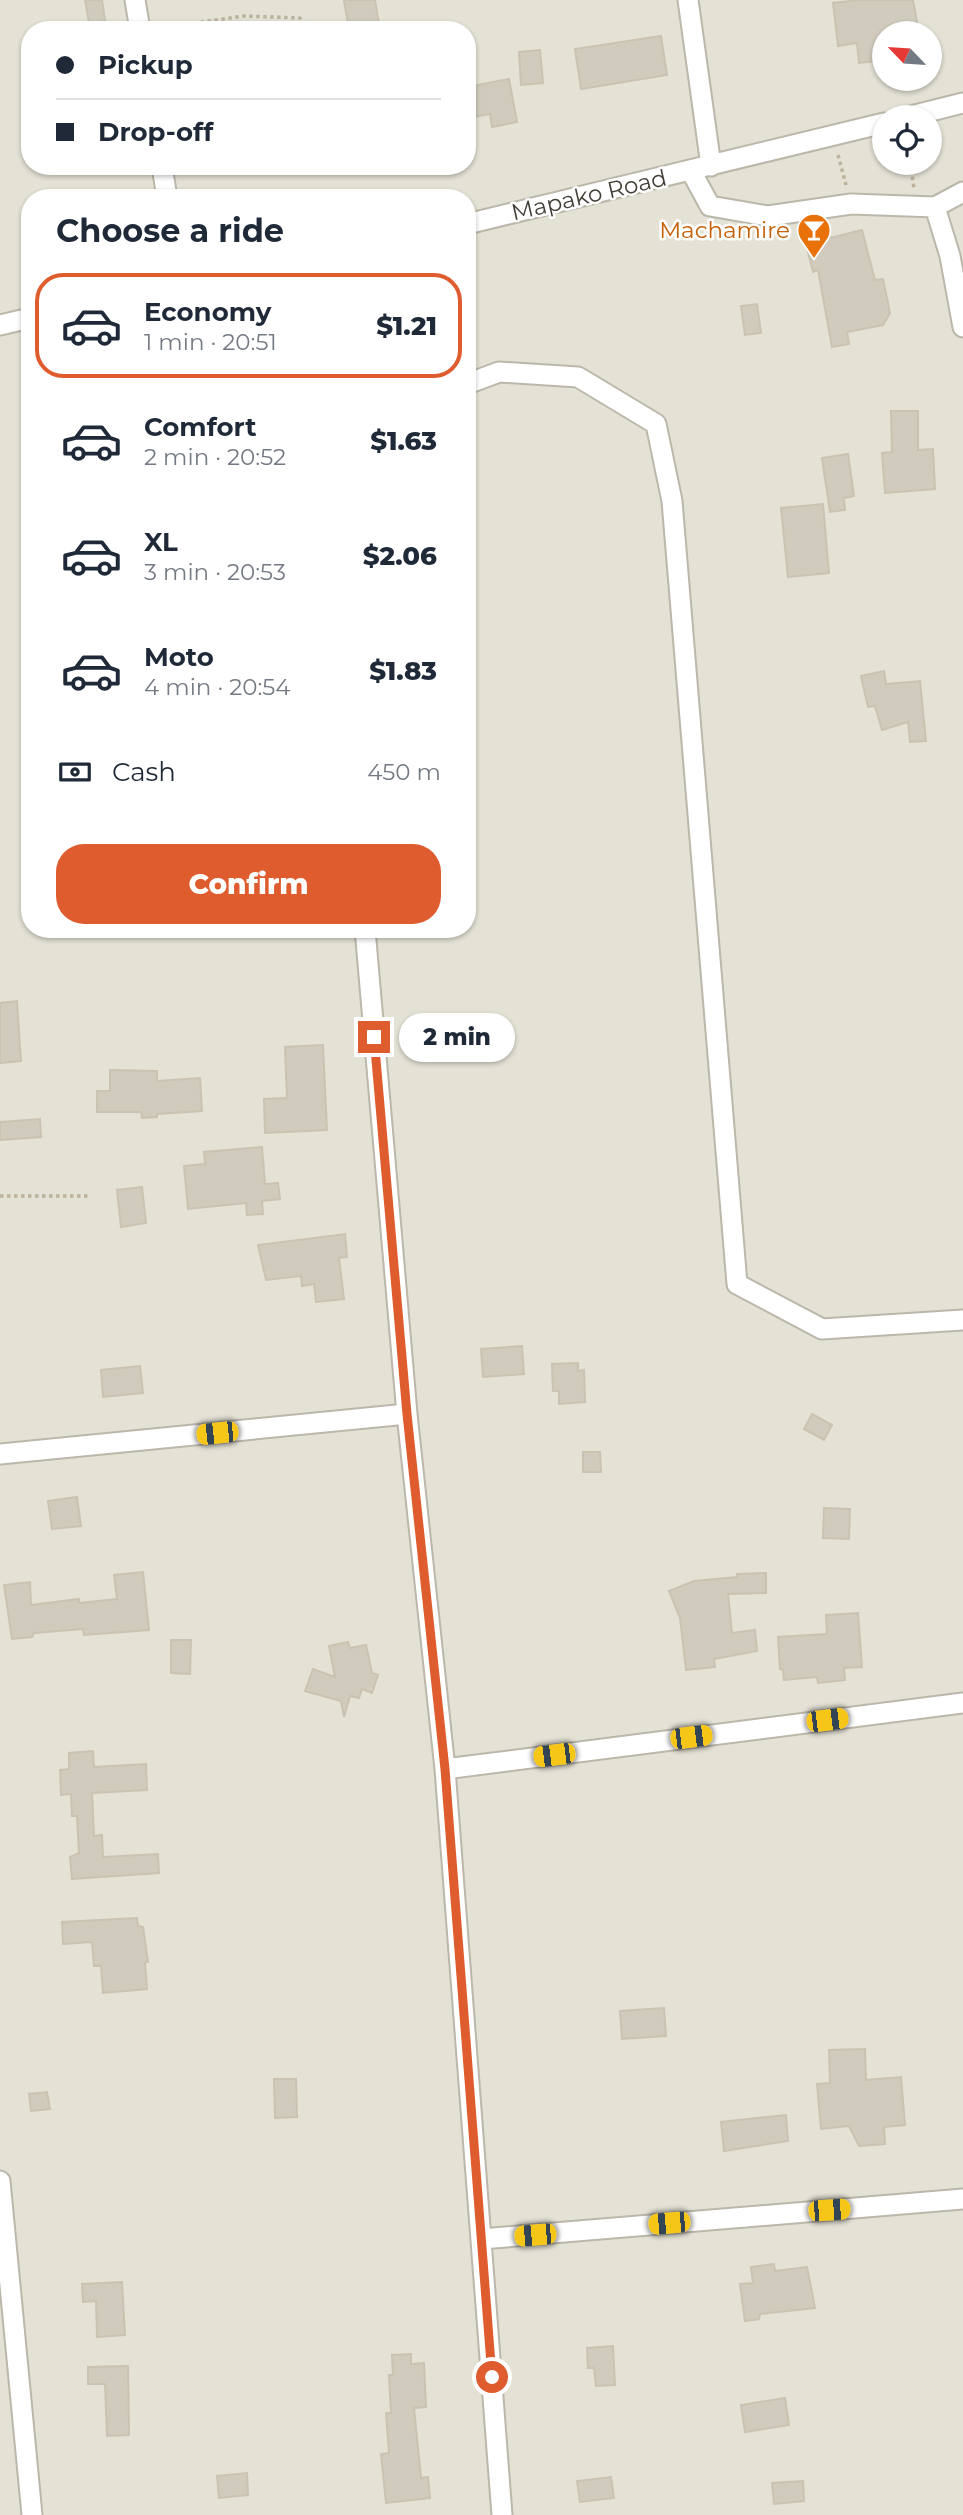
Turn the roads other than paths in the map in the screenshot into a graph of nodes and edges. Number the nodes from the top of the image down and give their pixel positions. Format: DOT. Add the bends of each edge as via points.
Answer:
graph roads {
  1 [pos="135,0"];
  2 [pos="688,0"];
  3 [pos="138,21"];
  4 [pos="963,103"];
  5 [pos="942,108"];
  6 [pos="872,126"];
  7 [pos="711,166"];
  8 [pos="691,171"];
  9 [pos="963,192"];
  10 [pos="926,206"];
  11 [pos="476,222"];
  12 [pos="21,320"];
  13 [pos="0,325"];
  14 [pos="963,327"];
  15 [pos="476,381"];
  16 [pos="366,938"];
  17 [pos="963,1320"];
  18 [pos="407,1414"];
  19 [pos="0,1454"];
  20 [pos="963,1703"];
  21 [pos="445,1769"];
  22 [pos="0,2181"];
  23 [pos="963,2199"];
  24 [pos="481,2239"];
  25 [pos="32,2515"];
  26 [pos="502,2515"];
  1 -- 3 [label="street"];
  2 -- 7 [label="street"];
  4 -- 5 [label="street"];
  6 -- 7 [label="street, Mapako Road"];
  7 -- 8 [label="street, Mapako Road"];
  8 -- 10 [label="street" via="710,206 768,216 851,204"];
  8 -- 11 [label="street, Mapako Road"];
  9 -- 10 [label="street"];
  10 -- 14 [label="street" via="950,256"];
  12 -- 13 [label="street"];
  15 -- 17 [label="street" via="499,372 578,377 656,424 672,501 737,1284 822,1329"];
  16 -- 18 [label="street"];
  18 -- 19 [label="street"];
  18 -- 21 [label="street"];
  20 -- 21 [label="street"];
  21 -- 24 [label="street"];
  22 -- 25 [label="street"];
  23 -- 24 [label="street"];
  24 -- 26 [label="street"];
}
